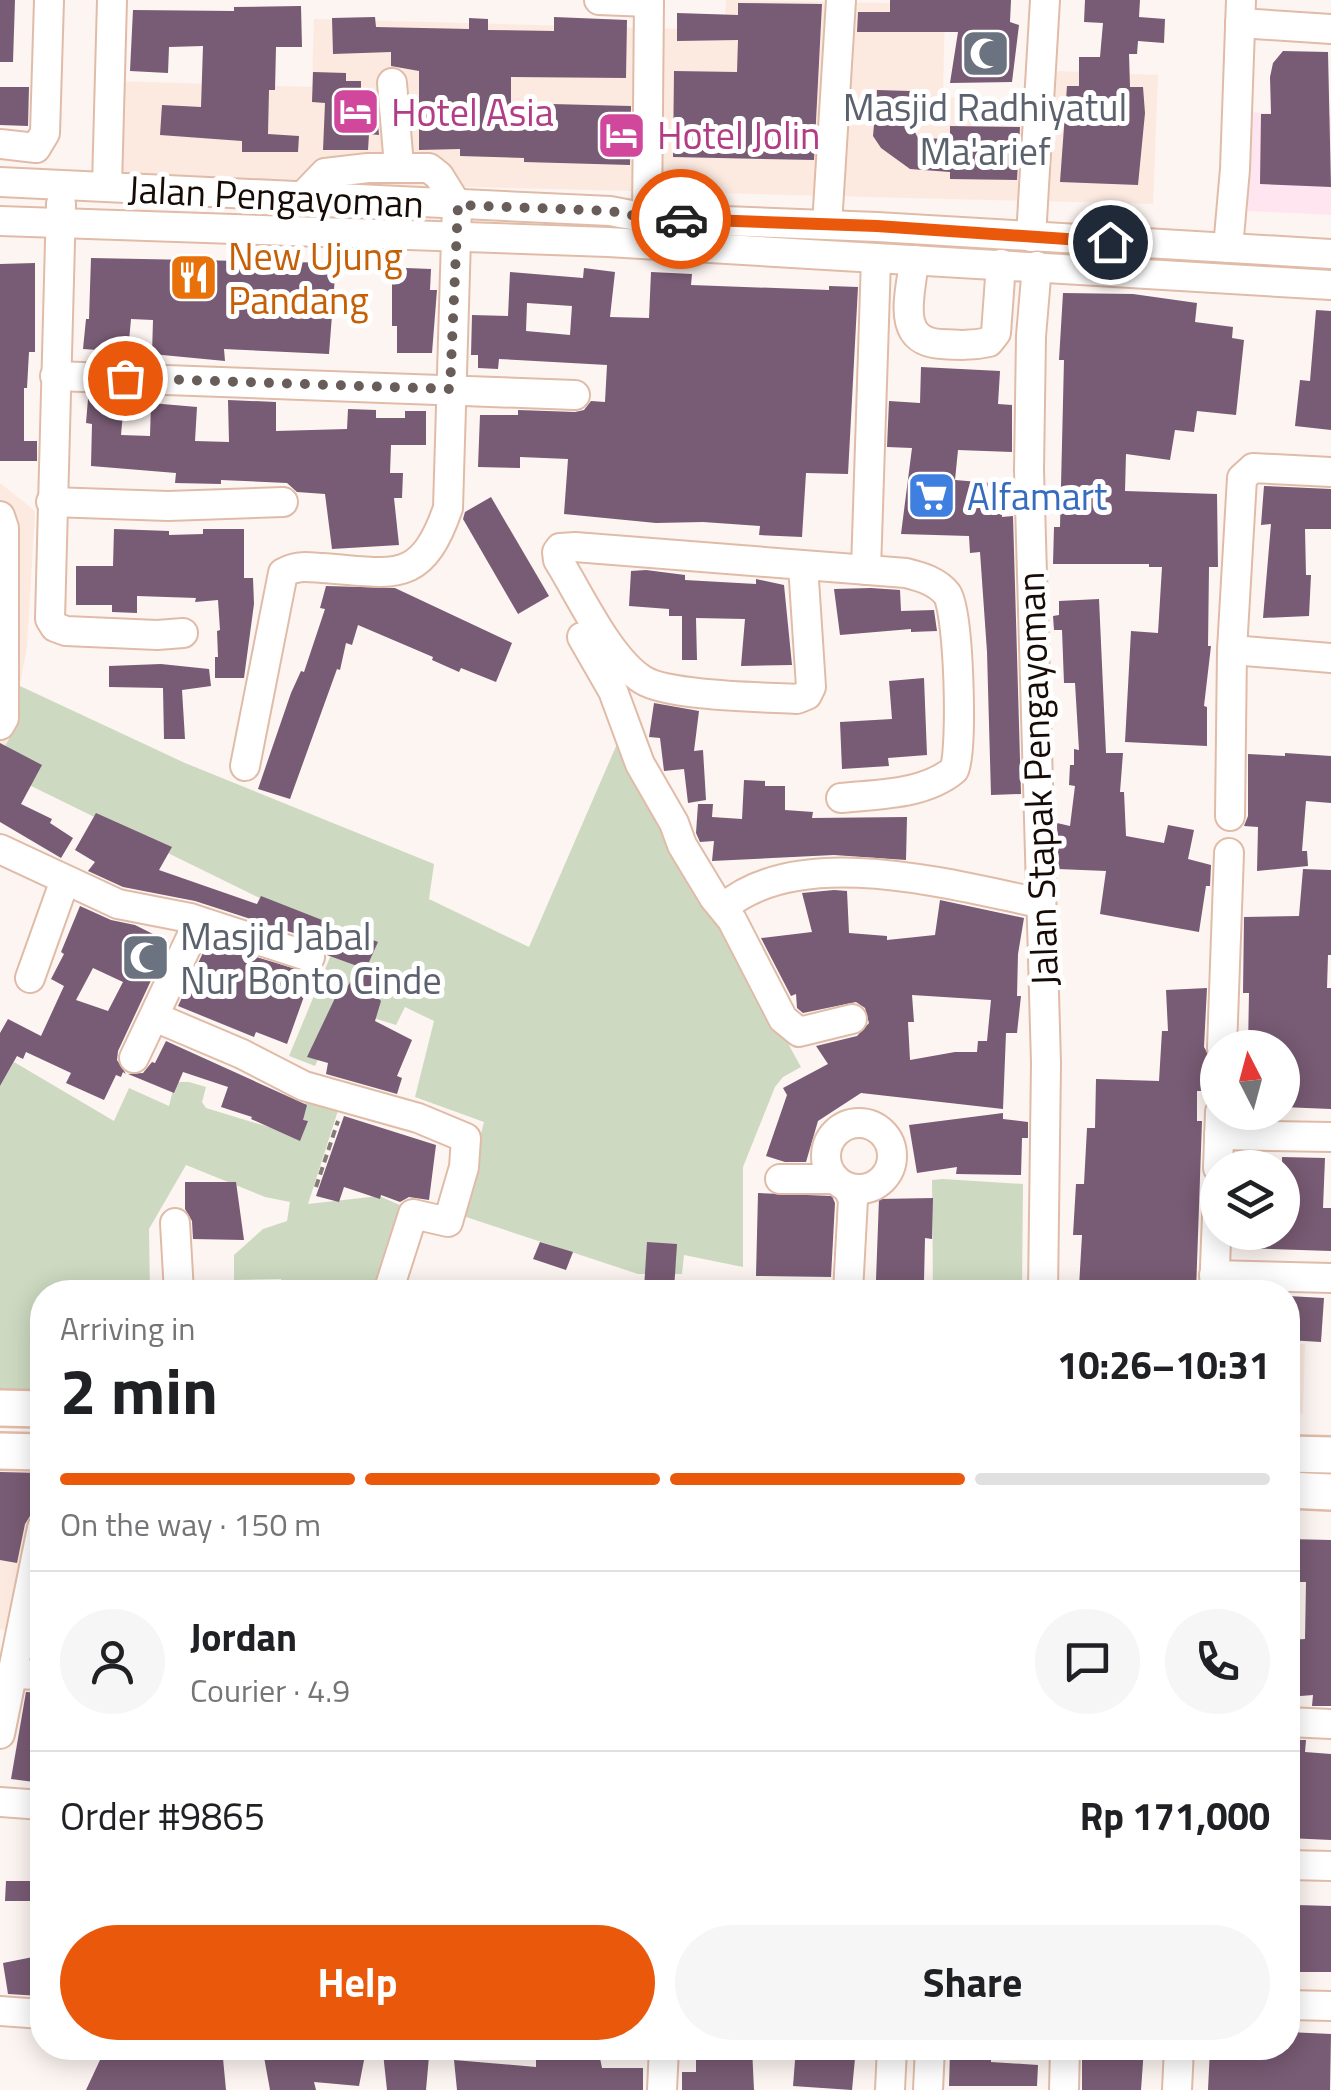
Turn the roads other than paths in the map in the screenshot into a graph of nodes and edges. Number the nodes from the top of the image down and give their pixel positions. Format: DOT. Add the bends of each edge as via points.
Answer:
graph roads {
  1 [pos="48,0"];
  2 [pos="112,0"];
  3 [pos="599,0"];
  4 [pos="841,0"];
  5 [pos="1044,0"];
  6 [pos="649,1"];
  7 [pos="1240,12"];
  8 [pos="1331,29"];
  9 [pos="392,83"];
  10 [pos="0,144"];
  11 [pos="400,166"];
  12 [pos="368,168"];
  13 [pos="0,182"];
  14 [pos="61,185"];
  15 [pos="107,186"];
  16 [pos="300,199"];
  17 [pos="366,200"];
  18 [pos="458,205"];
  19 [pos="646,218"];
  20 [pos="0,221"];
  21 [pos="60,223"];
  22 [pos="827,225"];
  23 [pos="1031,237"];
  24 [pos="456,238"];
  25 [pos="1228,248"];
  26 [pos="1331,254"];
  27 [pos="876,259"];
  28 [pos="914,260"];
  29 [pos="1001,264"];
  30 [pos="1037,266"];
  31 [pos="1331,285"];
  32 [pos="54,376"];
  33 [pos="450,389"];
  34 [pos="576,394"];
  35 [pos="1331,472"];
  36 [pos="50,502"];
  37 [pos="282,502"];
  38 [pos="0,516"];
  39 [pos="2,558"];
  40 [pos="803,566"];
  41 [pos="866,570"];
  42 [pos="2,610"];
  43 [pos="182,633"];
  44 [pos="582,637"];
  45 [pos="1232,650"];
  46 [pos="1331,658"];
  47 [pos="2,674"];
  48 [pos="0,725"];
  49 [pos="245,766"];
  50 [pos="841,798"];
  51 [pos="1230,816"];
  52 [pos="0,849"];
  53 [pos="1229,853"];
  54 [pos="65,880"];
  55 [pos="1040,903"];
  56 [pos="723,908"];
  57 [pos="190,918"];
  58 [pos="310,958"];
  59 [pos="30,978"];
  60 [pos="154,1017"];
  61 [pos="852,1019"];
  62 [pos="1223,1030"];
  63 [pos="134,1058"];
  64 [pos="1268,1130"];
  65 [pos="1331,1138"];
  66 [pos="780,1179"];
  67 [pos="175,1223"];
  68 [pos="1215,1250"];
  69 [pos="1331,1278"];
  70 [pos="178,1280"];
  71 [pos="392,1280"];
  72 [pos="849,1280"];
  73 [pos="1043,1280"];
  74 [pos="1214,1280"];
  75 [pos="1292,1280"];
  76 [pos="0,1408"];
  77 [pos="30,1409"];
  78 [pos="0,1451"];
  79 [pos="30,1452"];
  80 [pos="1300,1454"];
  81 [pos="1331,1455"];
  82 [pos="1300,1491"];
  83 [pos="1331,1492"];
  84 [pos="30,1583"];
  85 [pos="10,1674"];
  86 [pos="30,1675"];
  87 [pos="1300,1723"];
  88 [pos="1331,1724"];
  89 [pos="0,1734"];
  90 [pos="0,1802"];
  91 [pos="30,1804"];
  92 [pos="1300,1865"];
  93 [pos="1331,1866"];
  94 [pos="1300,2005"];
  95 [pos="1331,2006"];
  96 [pos="0,2011"];
  97 [pos="30,2013"];
  98 [pos="663,2060"];
  99 [pos="891,2060"];
  100 [pos="929,2060"];
  101 [pos="1065,2060"];
  102 [pos="1178,2060"];
  103 [pos="662,2090"];
  104 [pos="890,2090"];
  105 [pos="928,2090"];
  106 [pos="1064,2090"];
  107 [pos="1177,2090"];
  1 -- 10 [label="street" via="45,133 36,148"];
  2 -- 15 [label="street"];
  3 -- 6 [label="street"];
  4 -- 22 [label="street"];
  5 -- 23 [label="street"];
  6 -- 19 [label="street"];
  7 -- 8 [label="street"];
  7 -- 25 [label="street"];
  9 -- 11 [label="street"];
  11 -- 12 [label="street"];
  11 -- 18 [label="street" via="435,171"];
  12 -- 16 [label="street" via="325,172"];
  12 -- 17 [label="street"];
  13 -- 14 [label="street, Jalan Pengayoman"];
  14 -- 15 [label="street, Jalan Pengayoman"];
  14 -- 21 [label="street"];
  15 -- 16 [label="street, Jalan Pengayoman"];
  16 -- 17 [label="street, Jalan Pengayoman"];
  17 -- 18 [label="street, Jalan Pengayoman"];
  18 -- 19 [label="street, Jalan Pengayoman"];
  18 -- 24 [label="street"];
  19 -- 22 [label="street, Jalan Pengayoman"];
  20 -- 21 [label="street, Jalan Pengayoman"];
  21 -- 24 [label="street, Jalan Pengayoman"];
  21 -- 32 [label="street"];
  22 -- 23 [label="street, Jalan Pengayoman"];
  23 -- 25 [label="street, Jalan Pengayoman"];
  24 -- 27 [label="street, Jalan Pengayoman"];
  24 -- 33 [label="street"];
  25 -- 26 [label="street, Jalan Pengayoman"];
  27 -- 28 [label="street, Jalan Pengayoman"];
  27 -- 41 [label="street"];
  28 -- 29 [label="street, Jalan Pengayoman"];
  28 -- 29 [label="street" via="914,336 923,343 974,346 996,332"];
  29 -- 30 [label="street, Jalan Pengayoman"];
  30 -- 31 [label="street, Jalan Pengayoman"];
  30 -- 55 [label="street, Jalan Stapak Pengayoman" via="1028,470"];
  32 -- 33 [label="street"];
  32 -- 36 [label="street"];
  33 -- 34 [label="street"];
  33 -- 49 [label="street" via="448,508 440,532 410,568 301,566 283,573"];
  35 -- 45 [label="street" via="1253,468 1242,478"];
  36 -- 37 [label="street"];
  36 -- 43 [label="street" via="49,610 55,626 88,633"];
  38 -- 39 [label="street"];
  39 -- 42 [label="street"];
  40 -- 40 [label="street" via="810,687 797,699 642,680 622,662 556,552 576,546"];
  40 -- 41 [label="street"];
  41 -- 50 [label="street" via="928,580 946,592 960,748 954,770 932,784"];
  42 -- 47 [label="street"];
  44 -- 56 [label="street" via="682,845"];
  45 -- 46 [label="street"];
  45 -- 51 [label="street"];
  47 -- 48 [label="street"];
  52 -- 54 [label="street"];
  53 -- 62 [label="street"];
  54 -- 57 [label="street" via="132,908"];
  54 -- 59 [label="street"];
  55 -- 56 [label="street" via="916,879 828,874 774,882"];
  55 -- 73 [label="street, Jalan Stapak Pengayoman"];
  56 -- 61 [label="street" via="788,1026 806,1031"];
  57 -- 58 [label="street"];
  57 -- 60 [label="street" via="194,931"];
  60 -- 63 [label="street"];
  60 -- 71 [label="street" via="304,1086 466,1138 448,1222 412,1214"];
  64 -- 65 [label="street"];
  66 -- 72 [label="street" via="841,1184 854,1199"];
  67 -- 70 [label="street"];
  68 -- 74 [label="street"];
  69 -- 75 [label="street"];
  76 -- 77 [label="main road"];
  78 -- 79 [label="main road"];
  80 -- 81 [label="main road"];
  82 -- 83 [label="main road"];
  84 -- 85 [label="street"];
  85 -- 86 [label="street"];
  85 -- 89 [label="street"];
  87 -- 88 [label="street"];
  90 -- 91 [label="street"];
  92 -- 93 [label="street"];
  94 -- 95 [label="street"];
  96 -- 97 [label="street"];
  98 -- 103 [label="street"];
  99 -- 104 [label="street"];
  100 -- 105 [label="street"];
  101 -- 106 [label="street"];
  102 -- 107 [label="street"];
}
